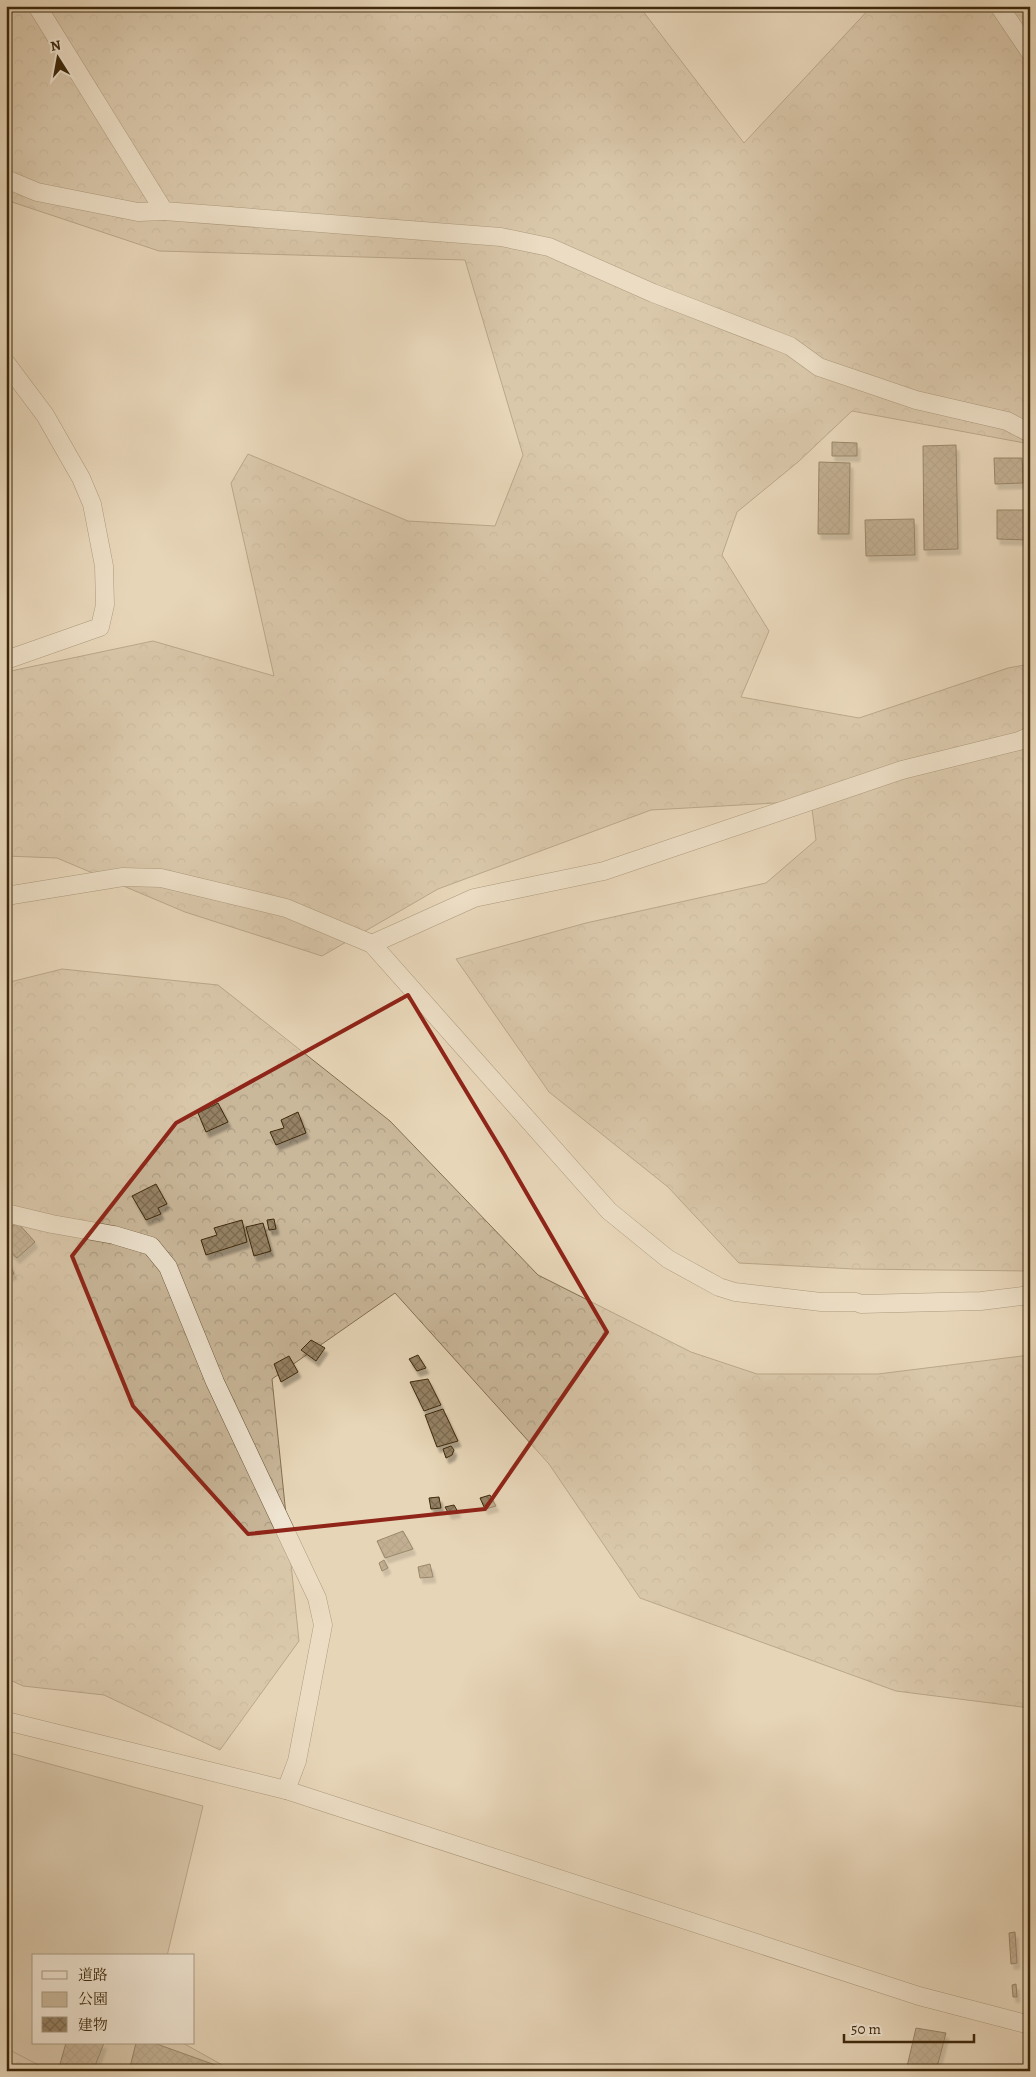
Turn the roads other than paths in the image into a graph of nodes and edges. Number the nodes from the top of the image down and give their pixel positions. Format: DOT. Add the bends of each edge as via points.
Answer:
graph roads {
  1 [pos="38,6"];
  2 [pos="998,6"];
  3 [pos="1030,52"];
  4 [pos="6,179"];
  5 [pos="164,211"];
  6 [pos="6,363"];
  7 [pos="1030,433"];
  8 [pos="6,660"];
  9 [pos="1030,736"];
  10 [pos="6,896"];
  11 [pos="372,944"];
  12 [pos="6,1213"];
  13 [pos="1030,1295"];
  14 [pos="6,1722"];
  15 [pos="286,1790"];
  16 [pos="1030,2025"];
  1 -- 5 [label="street"];
  2 -- 3 [label="street"];
  4 -- 5 [label="street" via="37,192 138,212"];
  5 -- 7 [label="street" via="501,237 549,247 654,293 790,346 819,367 916,400 1006,421"];
  6 -- 8 [label="street" via="45,415 92,504 104,566 105,605 100,627"];
  9 -- 11 [label="street" via="902,770 604,871 474,898"];
  10 -- 11 [label="street" via="123,877 160,878 286,908"];
  11 -- 13 [label="street" via="609,1211 668,1259 719,1287 735,1292 861,1304 981,1301"];
  12 -- 15 [label="street" via="114,1235 151,1246 168,1267 215,1382 316,1598 323,1625 297,1760"];
  14 -- 15 [label="street"];
  15 -- 16 [label="street" via="920,1996"];
}
